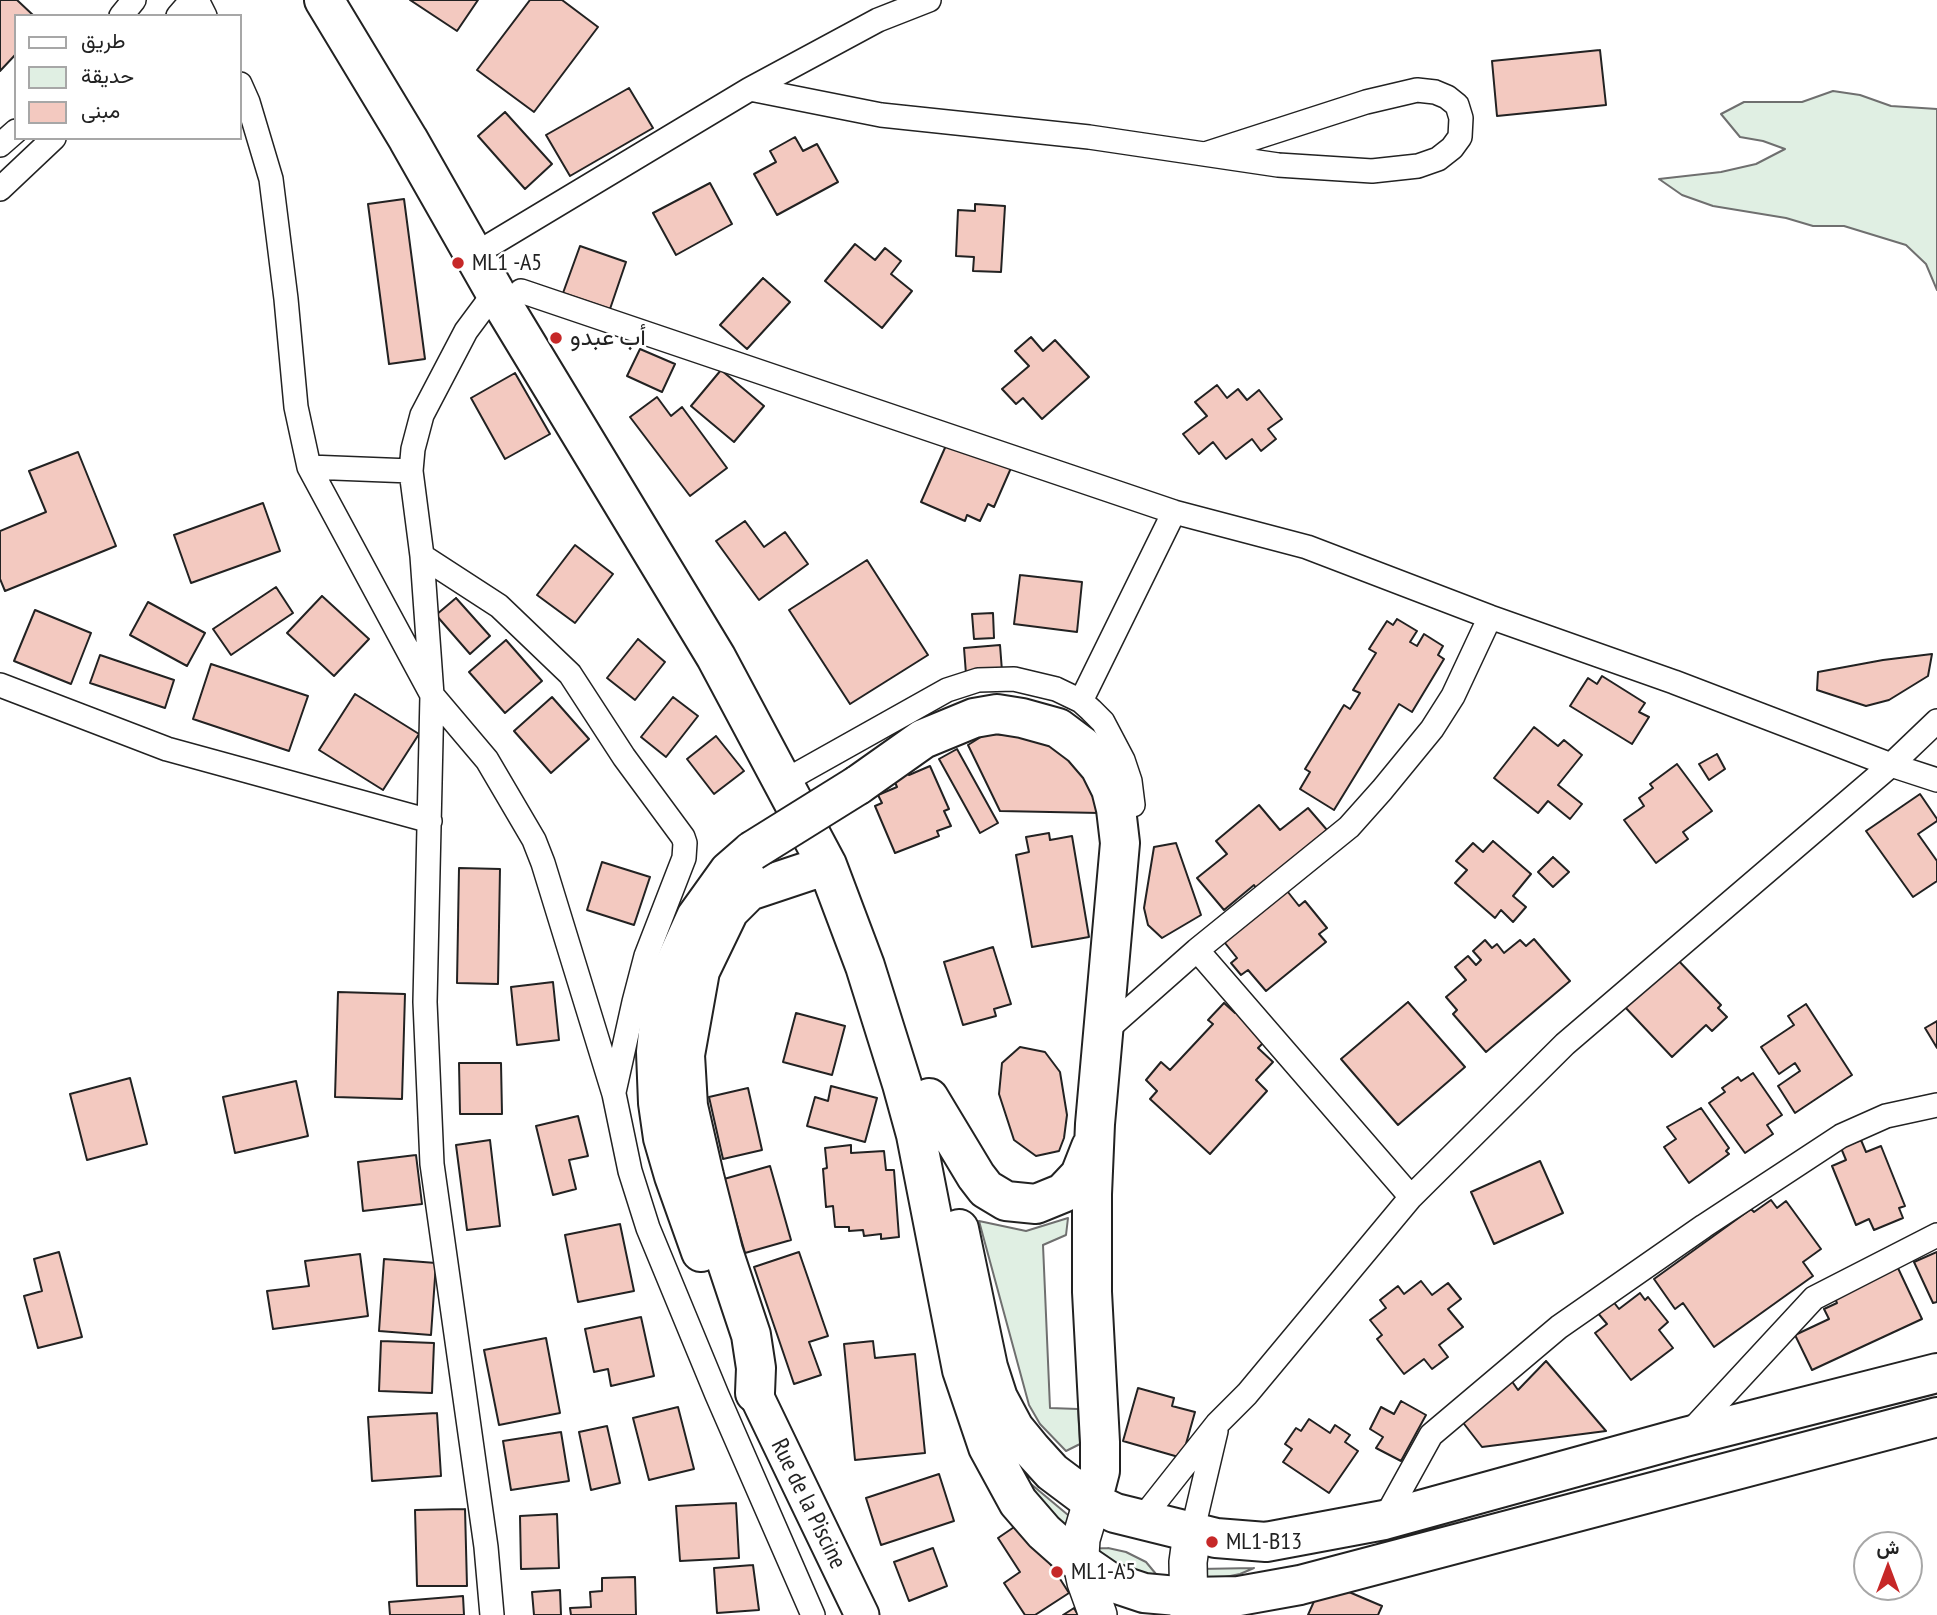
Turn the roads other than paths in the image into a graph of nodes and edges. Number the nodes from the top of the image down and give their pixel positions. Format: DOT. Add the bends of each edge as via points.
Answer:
graph roads {
  1 [pos="134,0"];
  2 [pos="192,0"];
  3 [pos="324,0"];
  4 [pos="348,0"];
  5 [pos="929,0"];
  6 [pos="123,14"];
  7 [pos="180,14"];
  8 [pos="242,89"];
  9 [pos="750,89"];
  10 [pos="14,133"];
  11 [pos="52,140"];
  12 [pos="0,145"];
  13 [pos="1205,154"];
  14 [pos="0,190"];
  15 [pos="492,244"];
  16 [pos="508,291"];
  17 [pos="309,467"];
  18 [pos="411,471"];
  19 [pos="1174,512"];
  20 [pos="422,556"];
  21 [pos="1490,617"];
  22 [pos="0,685"];
  23 [pos="432,695"];
  24 [pos="1081,701"];
  25 [pos="1937,721"];
  26 [pos="1891,765"];
  27 [pos="799,772"];
  28 [pos="1937,780"];
  29 [pos="1133,804"];
  30 [pos="430,821"];
  31 [pos="827,865"];
  32 [pos="1197,950"];
  33 [pos="1103,1033"];
  34 [pos="614,1094"];
  35 [pos="929,1098"];
  36 [pos="1937,1105"];
  37 [pos="1096,1124"];
  38 [pos="1411,1197"];
  39 [pos="1937,1235"];
  40 [pos="1937,1373"];
  41 [pos="755,1393"];
  42 [pos="1937,1417"];
  43 [pos="1217,1424"];
  44 [pos="1685,1437"];
  45 [pos="1092,1502"];
  46 [pos="1141,1520"];
  47 [pos="1384,1520"];
  48 [pos="1192,1533"];
  49 [pos="1081,1564"];
  50 [pos="1300,1585"];
  51 [pos="1188,1606"];
  52 [pos="492,1615"];
  53 [pos="813,1615"];
  54 [pos="862,1615"];
  55 [pos="1098,1615"];
  56 [pos="1264,1615"];
  1 -- 6 [label="street"];
  2 -- 7 [label="street"];
  3 -- 16 [label="highway"];
  4 -- 15 [label="highway"];
  5 -- 9 [label="street" via="878,20"];
  8 -- 17 [label="street" via="271,179 296,407"];
  9 -- 13 [label="street" via="881,115"];
  9 -- 15 [label="street"];
  10 -- 12 [label="street"];
  11 -- 14 [label="street"];
  13 -- 13 [label="street" via="1314,168 1372,171 1418,166 1452,148 1460,137 1461,118 1457,105 1447,97 1418,90"];
  15 -- 16 [label="highway"];
  16 -- 18 [label="street" via="466,331 422,415"];
  16 -- 19 [label="street"];
  16 -- 27 [label="highway" via="640,485"];
  16 -- 31 [label="highway" via="716,657"];
  17 -- 18 [label="street"];
  17 -- 23 [label="street"];
  18 -- 20 [label="street"];
  19 -- 21 [label="street" via="1307,547"];
  19 -- 24 [label="street"];
  20 -- 23 [label="street"];
  20 -- 34 [label="street" via="499,606 570,674 685,843 684,858 646,956"];
  21 -- 26 [label="street"];
  21 -- 32 [label="street" via="1453,696 1382,790 1349,827"];
  22 -- 30 [label="street" via="167,749"];
  23 -- 30 [label="street"];
  23 -- 34 [label="street" via="487,760 534,840"];
  24 -- 27 [label="street" via="1036,683 978,680 947,690"];
  24 -- 29 [label="street" via="1114,740 1130,781"];
  25 -- 26 [label="street"];
  26 -- 28 [label="street"];
  26 -- 38 [label="street" via="1565,1044"];
  27 -- 35 [label="highway" via="868,919"];
  30 -- 52 [label="street" via="425,1002 432,1164"];
  31 -- 41 [label="highway" via="748,891 729,911 700,971 685,1055 688,1106 704,1177 751,1335"];
  31 -- 49 [label="highway" via="902,1084 962,1370 988,1447 1018,1502"];
  32 -- 33 [label="street"];
  32 -- 38 [label="street"];
  33 -- 37 [label="highway"];
  33 -- 41 [label="highway, bridge" via="1120,843 1116,809 1100,767 1058,729 997,714 953,724 752,851 729,871 696,917 673,970 659,1023 658,1103 674,1176"];
  34 -- 53 [label="street" via="648,1228"];
  35 -- 37 [label="highway" via="981,1182 1006,1201 1036,1204 1063,1193 1080,1175"];
  35 -- 45 [label="highway" via="998,1398 1014,1428 1052,1472"];
  36 -- 47 [label="street" via="1886,1116 1841,1136 1559,1327 1431,1435"];
  37 -- 45 [label="highway" via="1091,1265 1100,1471"];
  38 -- 43 [label="street"];
  39 -- 44 [label="street" via="1814,1298"];
  40 -- 44 [label="highway"];
  41 -- 54 [label="street, Rue de la Piscine"];
  42 -- 50 [label="highway"];
  43 -- 46 [label="street"];
  43 -- 48 [label="street"];
  44 -- 47 [label="highway"];
  45 -- 46 [label="highway"];
  45 -- 49 [label="main road" via="1081,1538"];
  46 -- 48 [label="highway"];
  47 -- 48 [label="highway" via="1266,1542"];
  48 -- 51 [label="main road"];
  49 -- 51 [label="highway" via="1128,1589"];
  49 -- 55 [label="main road"];
  50 -- 51 [label="highway"];
  50 -- 56 [label="highway"];
}
